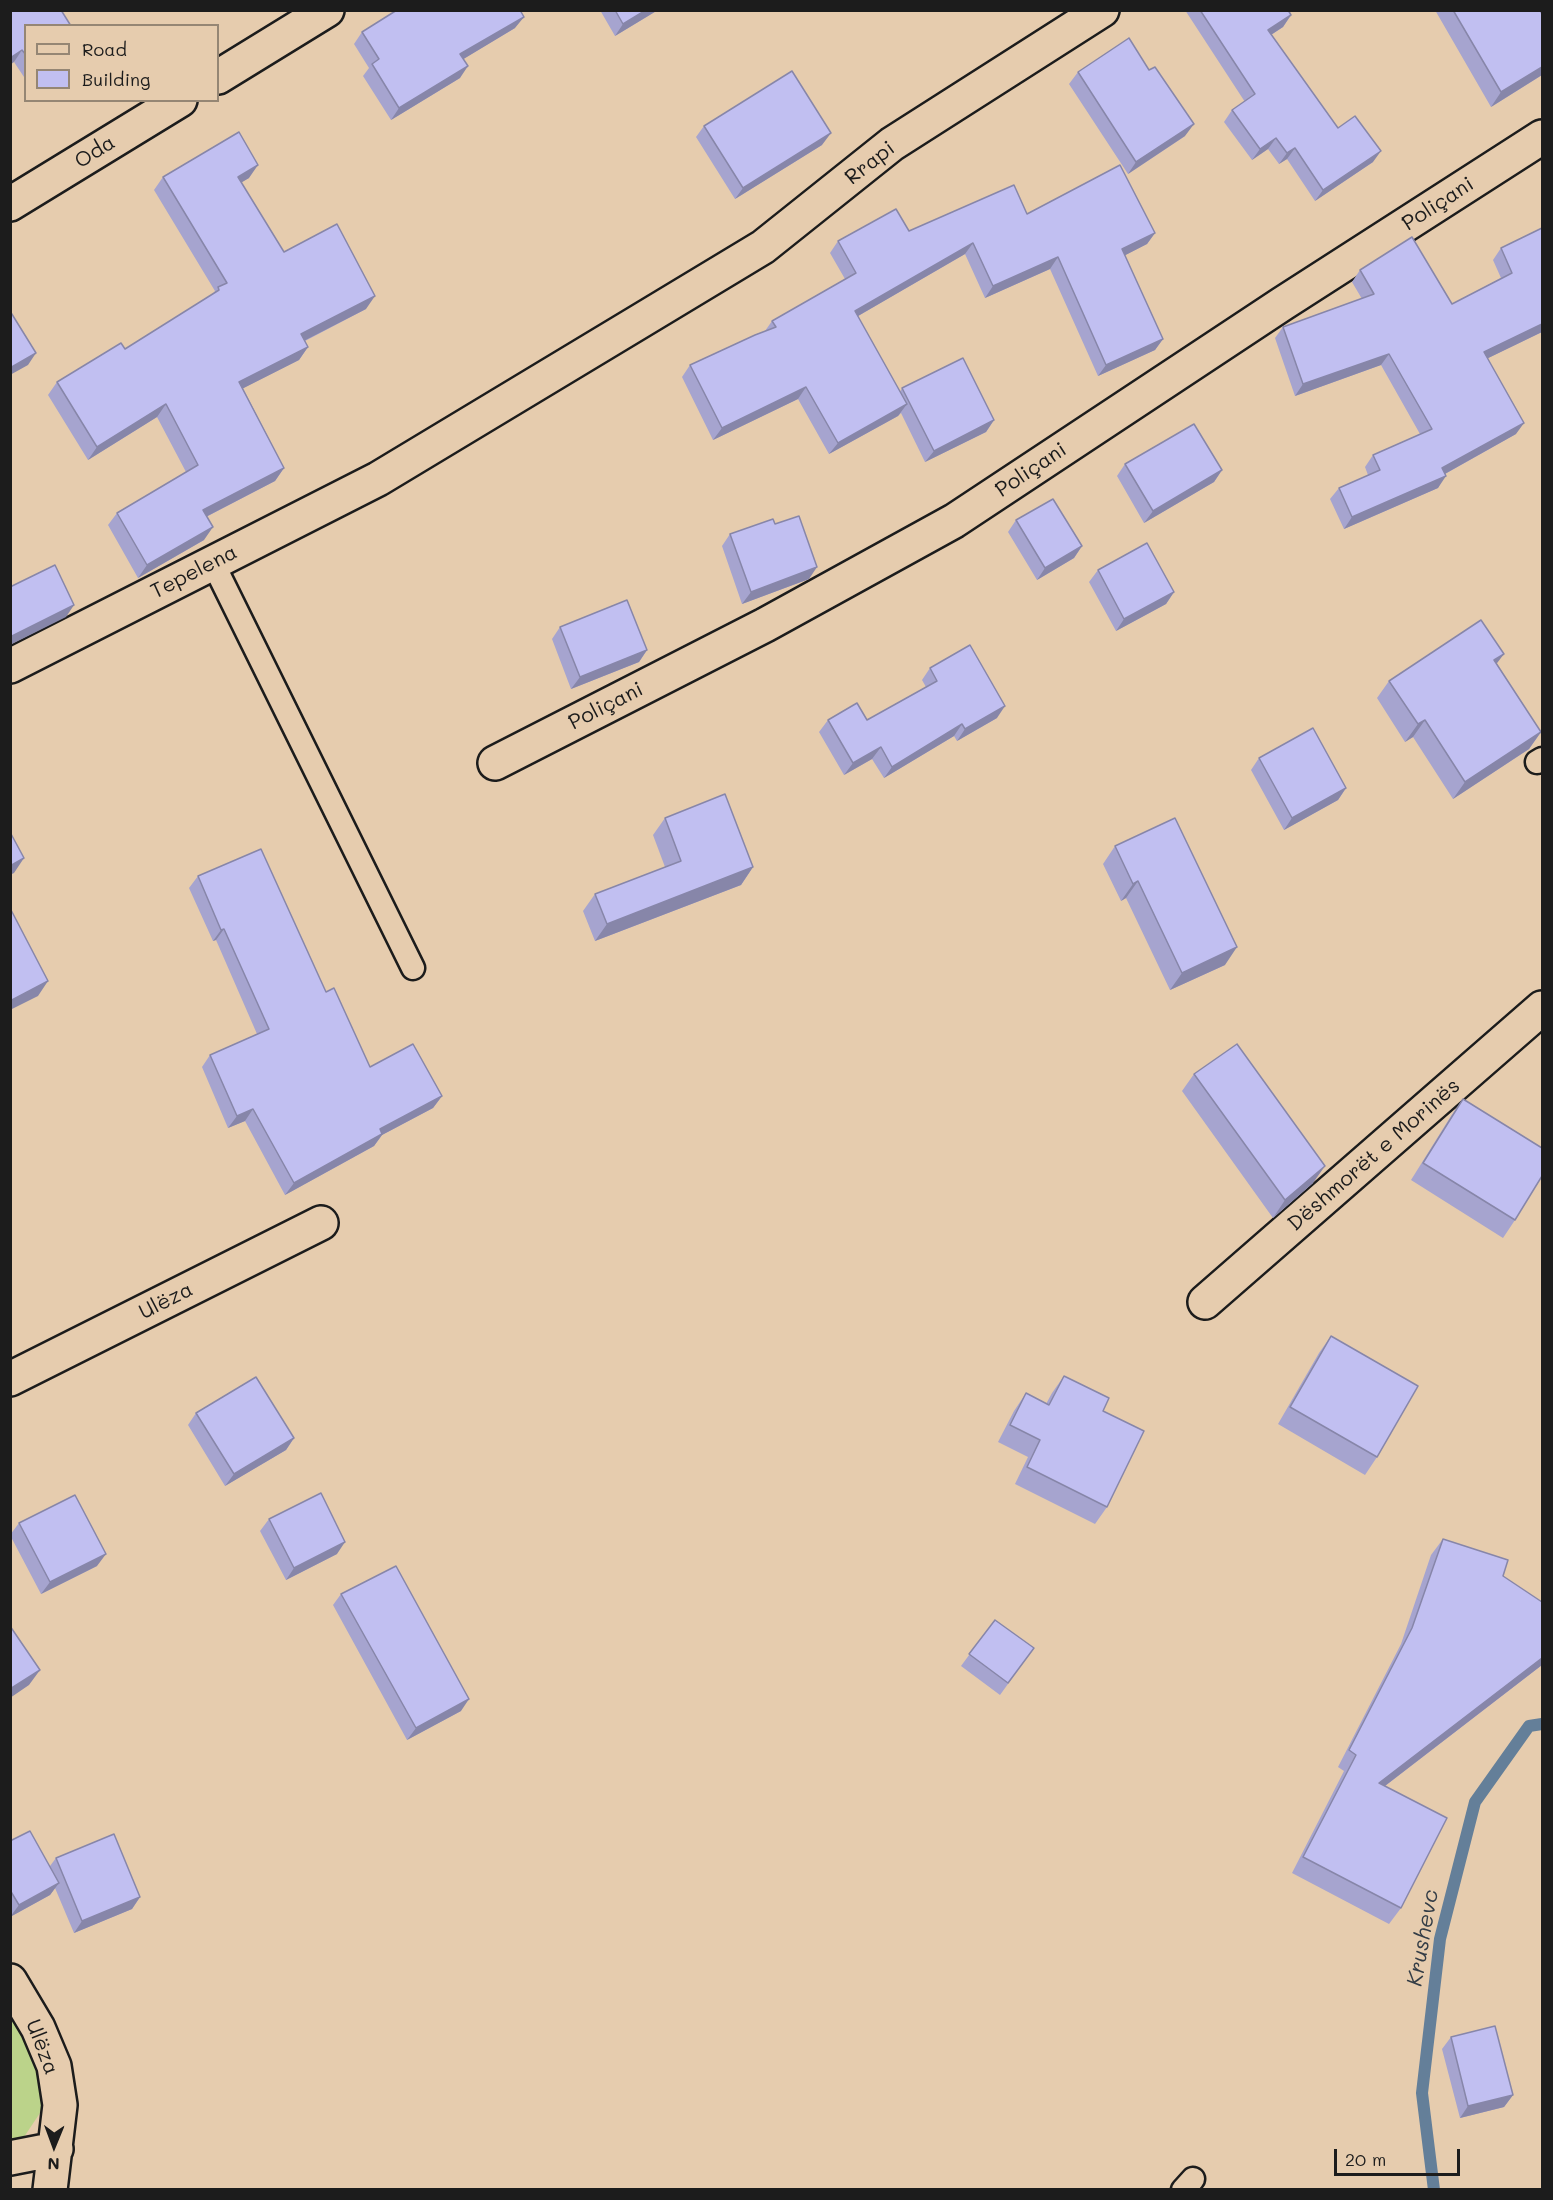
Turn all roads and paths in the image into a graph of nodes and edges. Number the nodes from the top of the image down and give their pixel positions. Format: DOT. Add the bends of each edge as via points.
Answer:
graph roads {
  1 [pos="327,10"];
  2 [pos="1102,10"];
  3 [pos="219,76"];
  4 [pos="177,102"];
  5 [pos="1542,137"];
  6 [pos="10,204"];
  7 [pos="378,479"];
  8 [pos="213,563"];
  9 [pos="10,666"];
  10 [pos="495,763"];
  11 [pos="413,968"];
  12 [pos="1542,1008"];
  13 [pos="321,1222"];
  14 [pos="1205,1302"];
  15 [pos="10,1379"];
  16 [pos="10,1981"];
  17 [pos="56,2150"];
  18 [pos="10,2158"];
  19 [pos="50,2190"];
  1 -- 3 [label="street"];
  2 -- 7 [label="street, Rrapi" via="892,144 763,247"];
  4 -- 6 [label="street, Oda"];
  5 -- 10 [label="street, Poliçani" via="954,521 765,625"];
  7 -- 8 [label="street, Tepelena"];
  8 -- 9 [label="street, Tepelena"];
  8 -- 11 [label="lane"];
  12 -- 14 [label="street, Dëshmorët e Morinës"];
  13 -- 15 [label="street, Ulëza"];
  16 -- 17 [label="street, Ulëza" via="38,2028 54,2066 60,2105"];
  17 -- 18 [label="street"];
  17 -- 19 [label="street, Ulëza"];
}
